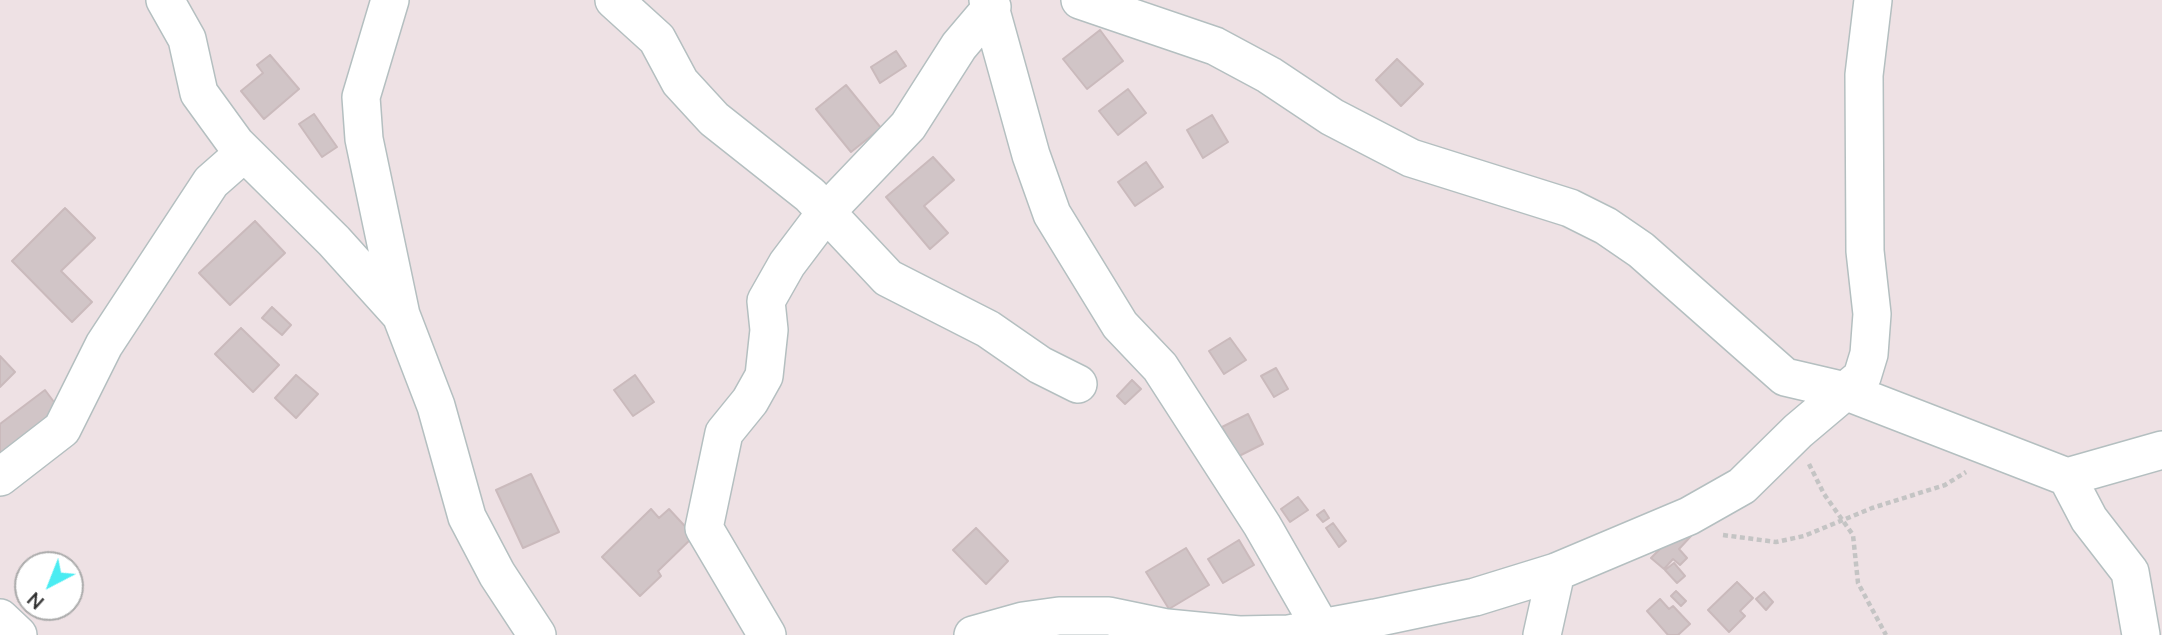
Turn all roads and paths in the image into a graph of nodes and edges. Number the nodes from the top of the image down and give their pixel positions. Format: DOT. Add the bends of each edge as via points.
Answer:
graph roads {
  1 [pos="165,0"];
  2 [pos="390,0"];
  3 [pos="614,0"];
  4 [pos="1080,0"];
  5 [pos="1873,0"];
  6 [pos="990,3"];
  7 [pos="244,153"];
  8 [pos="827,211"];
  9 [pos="401,315"];
  10 [pos="1078,384"];
  11 [pos="1845,391"];
  12 [pos="1798,431"];
  13 [pos="2162,450"];
  14 [pos="2004,452"];
  15 [pos="0,477"];
  16 [pos="2067,477"];
  17 [pos="1689,516"];
  18 [pos="1844,520"];
  19 [pos="1556,572"];
  20 [pos="0,618"];
  21 [pos="1321,628"];
  22 [pos="18,635"];
  23 [pos="537,635"];
  24 [pos="767,635"];
  25 [pos="974,635"];
  26 [pos="1542,635"];
  27 [pos="1886,635"];
  28 [pos="2141,635"];
  1 -- 7 [label="street" via="187,39 199,93"];
  2 -- 9 [label="street" via="361,97 364,139"];
  3 -- 8 [label="street" via="657,39 680,82 714,119"];
  4 -- 11 [label="street" via="1215,46 1332,117 1411,158 1570,208 1606,226 1641,250 1776,371"];
  5 -- 11 [label="street" via="1864,75 1865,251 1872,314 1862,377"];
  6 -- 8 [label="street" via="908,126"];
  6 -- 21 [label="street" via="1031,155 1052,214 1120,325 1160,367 1262,525"];
  7 -- 9 [label="street"];
  7 -- 15 [label="street" via="211,182 104,345 62,429"];
  8 -- 10 [label="street" via="888,278 988,329 1040,365"];
  8 -- 24 [label="street" via="766,301 769,330 764,376 724,433 704,520 704,528"];
  9 -- 23 [label="street" via="436,406 467,517"];
  11 -- 12 [label="street"];
  11 -- 14 [label="street"];
  12 -- 17 [label="street" via="1742,486"];
  12 -- 18 [label="path" via="1813,476"];
  13 -- 16 [label="street"];
  14 -- 16 [label="street"];
  14 -- 18 [label="path" via="1945,485"];
  16 -- 28 [label="street" via="2089,519 2130,572"];
  17 -- 18 [label="path" via="1712,534 1776,542"];
  17 -- 19 [label="street"];
  18 -- 27 [label="path" via="1855,545 1858,583"];
  19 -- 21 [label="street" via="1475,597"];
  19 -- 26 [label="street"];
  20 -- 22 [label="street"];
  21 -- 25 [label="street" via="1239,635 1084,616 1023,621"];
}
